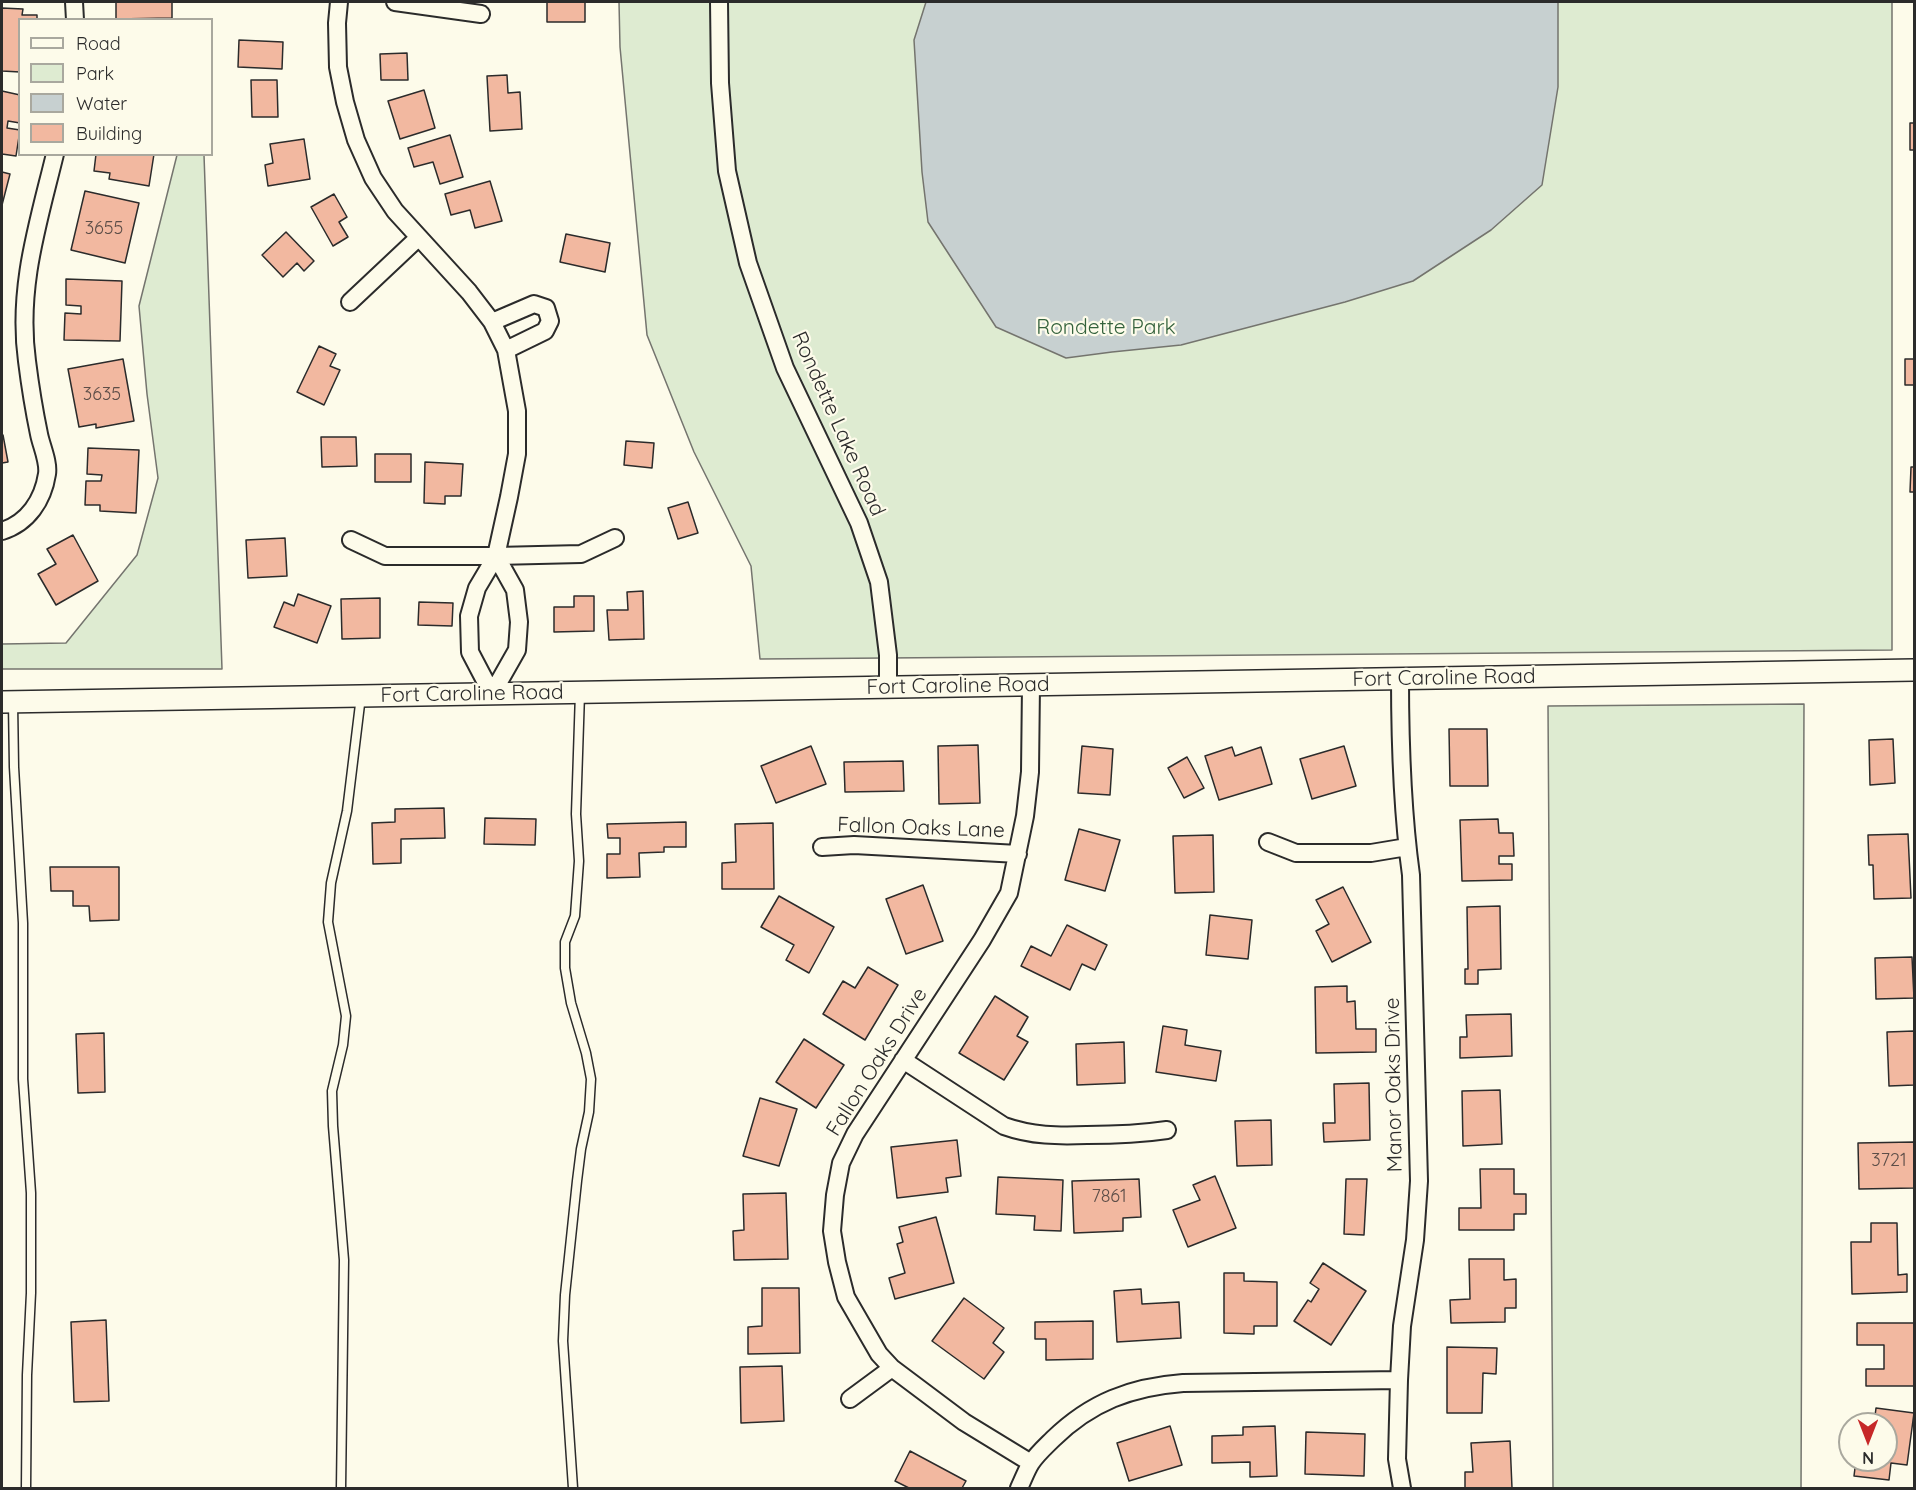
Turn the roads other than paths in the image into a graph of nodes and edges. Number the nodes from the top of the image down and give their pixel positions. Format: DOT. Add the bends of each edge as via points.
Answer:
graph roads {
  1 [pos="74,2"];
  2 [pos="339,2"];
  3 [pos="395,2"];
  4 [pos="719,2"];
  5 [pos="481,14"];
  6 [pos="75,18"];
  7 [pos="55,156"];
  8 [pos="418,238"];
  9 [pos="350,302"];
  10 [pos="492,322"];
  11 [pos="506,350"];
  12 [pos="2,531"];
  13 [pos="615,538"];
  14 [pos="351,540"];
  15 [pos="496,556"];
  16 [pos="1914,670"];
  17 [pos="1401,678"];
  18 [pos="1031,685"];
  19 [pos="888,688"];
  20 [pos="580,692"];
  21 [pos="492,694"];
  22 [pos="361,696"];
  23 [pos="7,702"];
  24 [pos="1268,842"];
  25 [pos="822,847"];
  26 [pos="1407,847"];
  27 [pos="1018,854"];
  28 [pos="903,1060"];
  29 [pos="1167,1130"];
  30 [pos="892,1368"];
  31 [pos="1399,1380"];
  32 [pos="850,1399"];
  33 [pos="1031,1463"];
  34 [pos="26,1488"];
  35 [pos="341,1488"];
  36 [pos="573,1488"];
  37 [pos="1019,1488"];
  38 [pos="1402,1488"];
  1 -- 6 [label="street"];
  2 -- 8 [label="street" via="338,67 356,140 373,178"];
  3 -- 5 [label="street"];
  4 -- 19 [label="street, Rondette Lake Road" via="727,171 748,263 785,368 859,523 879,582"];
  7 -- 12 [label="street" via="29,260 24,311 26,360 48,471 40,498 28,516"];
  8 -- 9 [label="street"];
  8 -- 10 [label="street"];
  10 -- 11 [label="street"];
  10 -- 11 [label="street" via="534,304 546,308 550,321 545,331"];
  11 -- 15 [label="street" via="517,411 517,454"];
  13 -- 15 [label="street" via="581,554"];
  14 -- 15 [label="street" via="385,556"];
  15 -- 21 [label="street" via="477,588 469,616 470,652"];
  15 -- 21 [label="street" via="515,590 519,622 517,650"];
  16 -- 17 [label="street, Fort Caroline Road"];
  17 -- 18 [label="street, Fort Caroline Road"];
  17 -- 26 [label="street, Manor Oaks Drive"];
  18 -- 19 [label="street, Fort Caroline Road"];
  18 -- 27 [label="street, Fallon Oaks Drive" via="1030,772"];
  19 -- 20 [label="street, Fort Caroline Road"];
  20 -- 21 [label="street, Fort Caroline Road"];
  20 -- 36 [label="lane" via="576,814 579,861 575,916 565,942 565,968 591,1078 565,1295 563,1341"];
  21 -- 22 [label="street, Fort Caroline Road"];
  22 -- 23 [label="street, Fort Caroline Road"];
  22 -- 35 [label="lane" via="328,922 346,1016 332,1091 344,1260"];
  23 -- 34 [label="lane" via="23,923 23,1079 31,1192"];
  24 -- 26 [label="street" via="1296,853 1371,853"];
  25 -- 27 [label="street, Fallon Oaks Lane" via="854,845"];
  26 -- 31 [label="street, Manor Oaks Drive" via="1419,1181"];
  27 -- 28 [label="street, Fallon Oaks Drive" via="1009,892 996,918"];
  28 -- 29 [label="street" via="1020,1132 1042,1136 1136,1135"];
  28 -- 30 [label="street, Fallon Oaks Drive" via="841,1163 832,1231 846,1297 879,1354"];
  30 -- 32 [label="street"];
  30 -- 33 [label="street, Fallon Oaks Drive" via="964,1422"];
  31 -- 33 [label="street" via="1156,1385 1091,1408 1070,1422"];
  31 -- 38 [label="street, Manor Oaks Drive" via="1397,1459"];
  33 -- 37 [label="street"];
}
